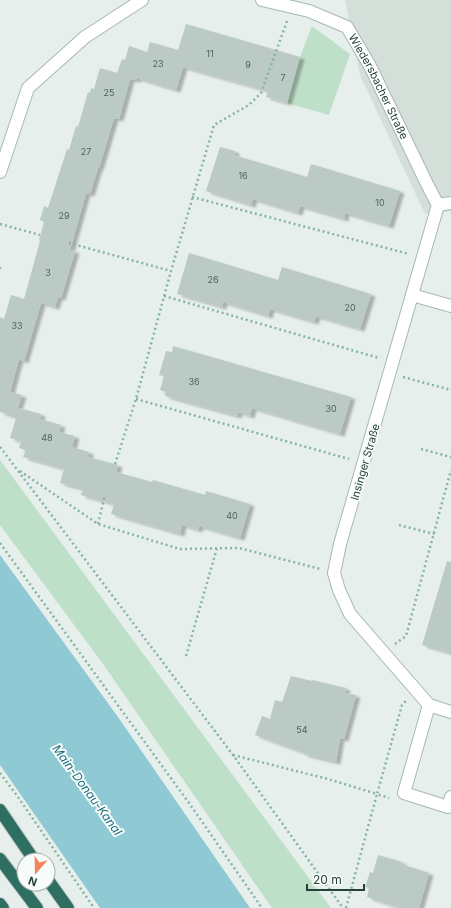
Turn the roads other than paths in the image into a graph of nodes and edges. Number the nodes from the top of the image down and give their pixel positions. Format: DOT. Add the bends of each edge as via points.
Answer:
graph roads {
  1 [pos="142,0"];
  2 [pos="262,0"];
  3 [pos="3,154"];
  4 [pos="0,172"];
  5 [pos="451,203"];
  6 [pos="438,205"];
  7 [pos="412,295"];
  8 [pos="451,306"];
  9 [pos="429,705"];
  10 [pos="451,712"];
  11 [pos="451,797"];
  12 [pos="0,810"];
  13 [pos="29,852"];
  14 [pos="0,859"];
  15 [pos="56,891"];
  16 [pos="0,904"];
  17 [pos="3,908"];
  18 [pos="37,908"];
  19 [pos="68,908"];
  1 -- 3 [label="street" via="85,37 28,88"];
  2 -- 6 [label="street, Wiedersbacher Straße" via="309,11 347,27 370,66"];
  3 -- 4 [label="street"];
  5 -- 6 [label="street"];
  6 -- 7 [label="street, Insinger Straße"];
  7 -- 8 [label="street"];
  7 -- 9 [label="street, Insinger Straße" via="340,544 334,573 350,614"];
  9 -- 10 [label="street"];
  9 -- 11 [label="street" via="404,793 448,808"];
  12 -- 13 [label="highway"];
  14 -- 18 [label="highway"];
  15 -- 19 [label="highway"];
  16 -- 17 [label="highway"];
}
